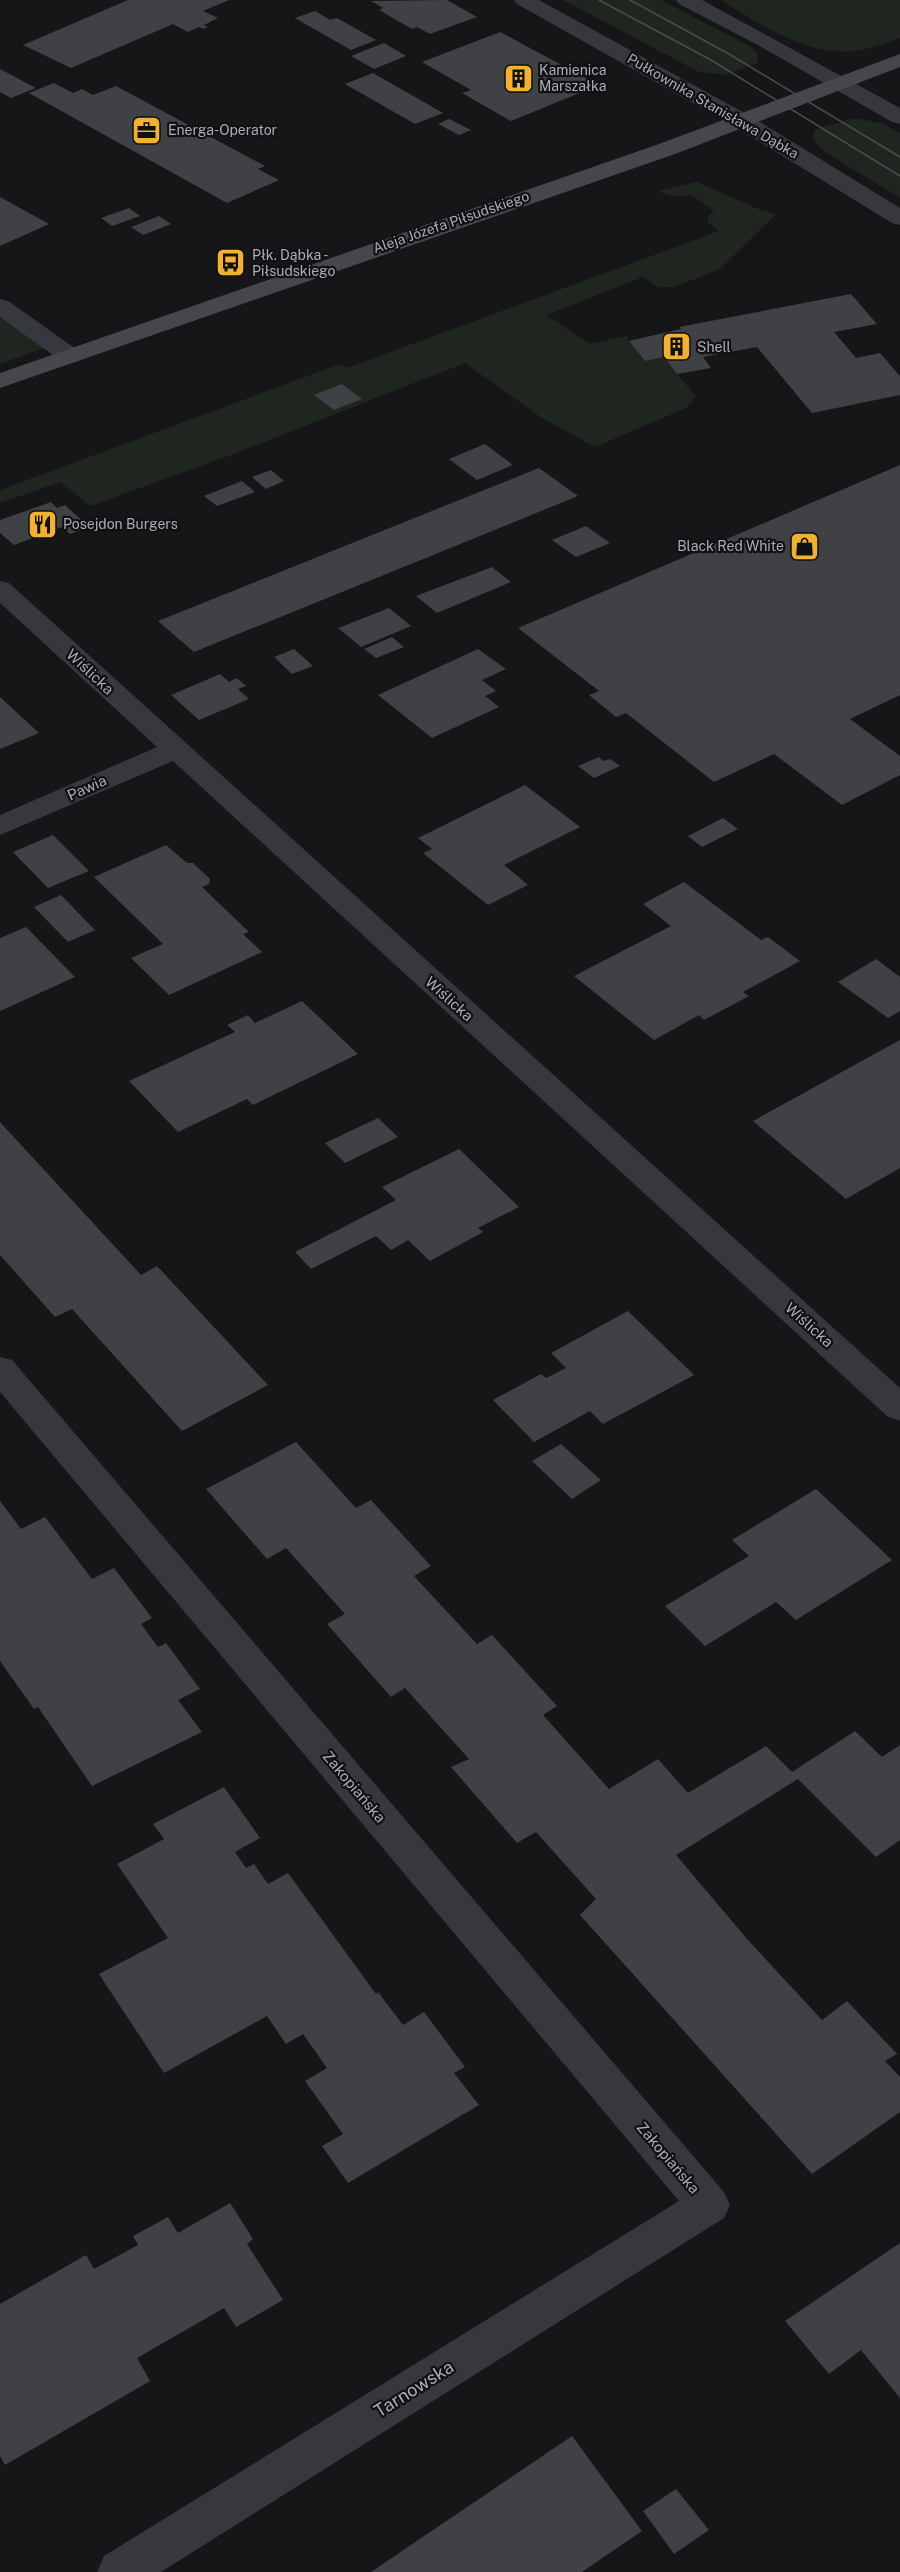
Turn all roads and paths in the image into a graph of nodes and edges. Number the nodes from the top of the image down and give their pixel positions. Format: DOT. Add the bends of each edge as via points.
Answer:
graph roads {
  1 [pos="524,0"];
  2 [pos="686,0"];
  3 [pos="900,60"];
  4 [pos="841,83"];
  5 [pos="900,117"];
  6 [pos="742,121"];
  7 [pos="900,218"];
  8 [pos="0,306"];
  9 [pos="70,356"];
  10 [pos="0,381"];
  11 [pos="0,589"];
  12 [pos="175,750"];
  13 [pos="0,826"];
  14 [pos="0,1369"];
  15 [pos="900,1408"];
  16 [pos="708,2205"];
  17 [pos="120,2572"];
  1 -- 6 [label="street, Pułkownika Stanisława Dąbka"];
  2 -- 4 [label="street"];
  3 -- 4 [label="main road, Aleja Józefa Piłsudskiego"];
  4 -- 5 [label="street"];
  4 -- 6 [label="main road, Aleja Józefa Piłsudskiego"];
  6 -- 7 [label="street, Pułkownika Stanisława Dąbka"];
  6 -- 9 [label="main road, Aleja Józefa Piłsudskiego"];
  8 -- 9 [label="street"];
  9 -- 10 [label="main road, Aleja Józefa Piłsudskiego"];
  11 -- 12 [label="street, Wiślicka"];
  12 -- 13 [label="street, Pawia"];
  12 -- 15 [label="street, Wiślicka"];
  14 -- 16 [label="street, Zakopiańska"];
  16 -- 17 [label="street, Tarnowska"];
}
